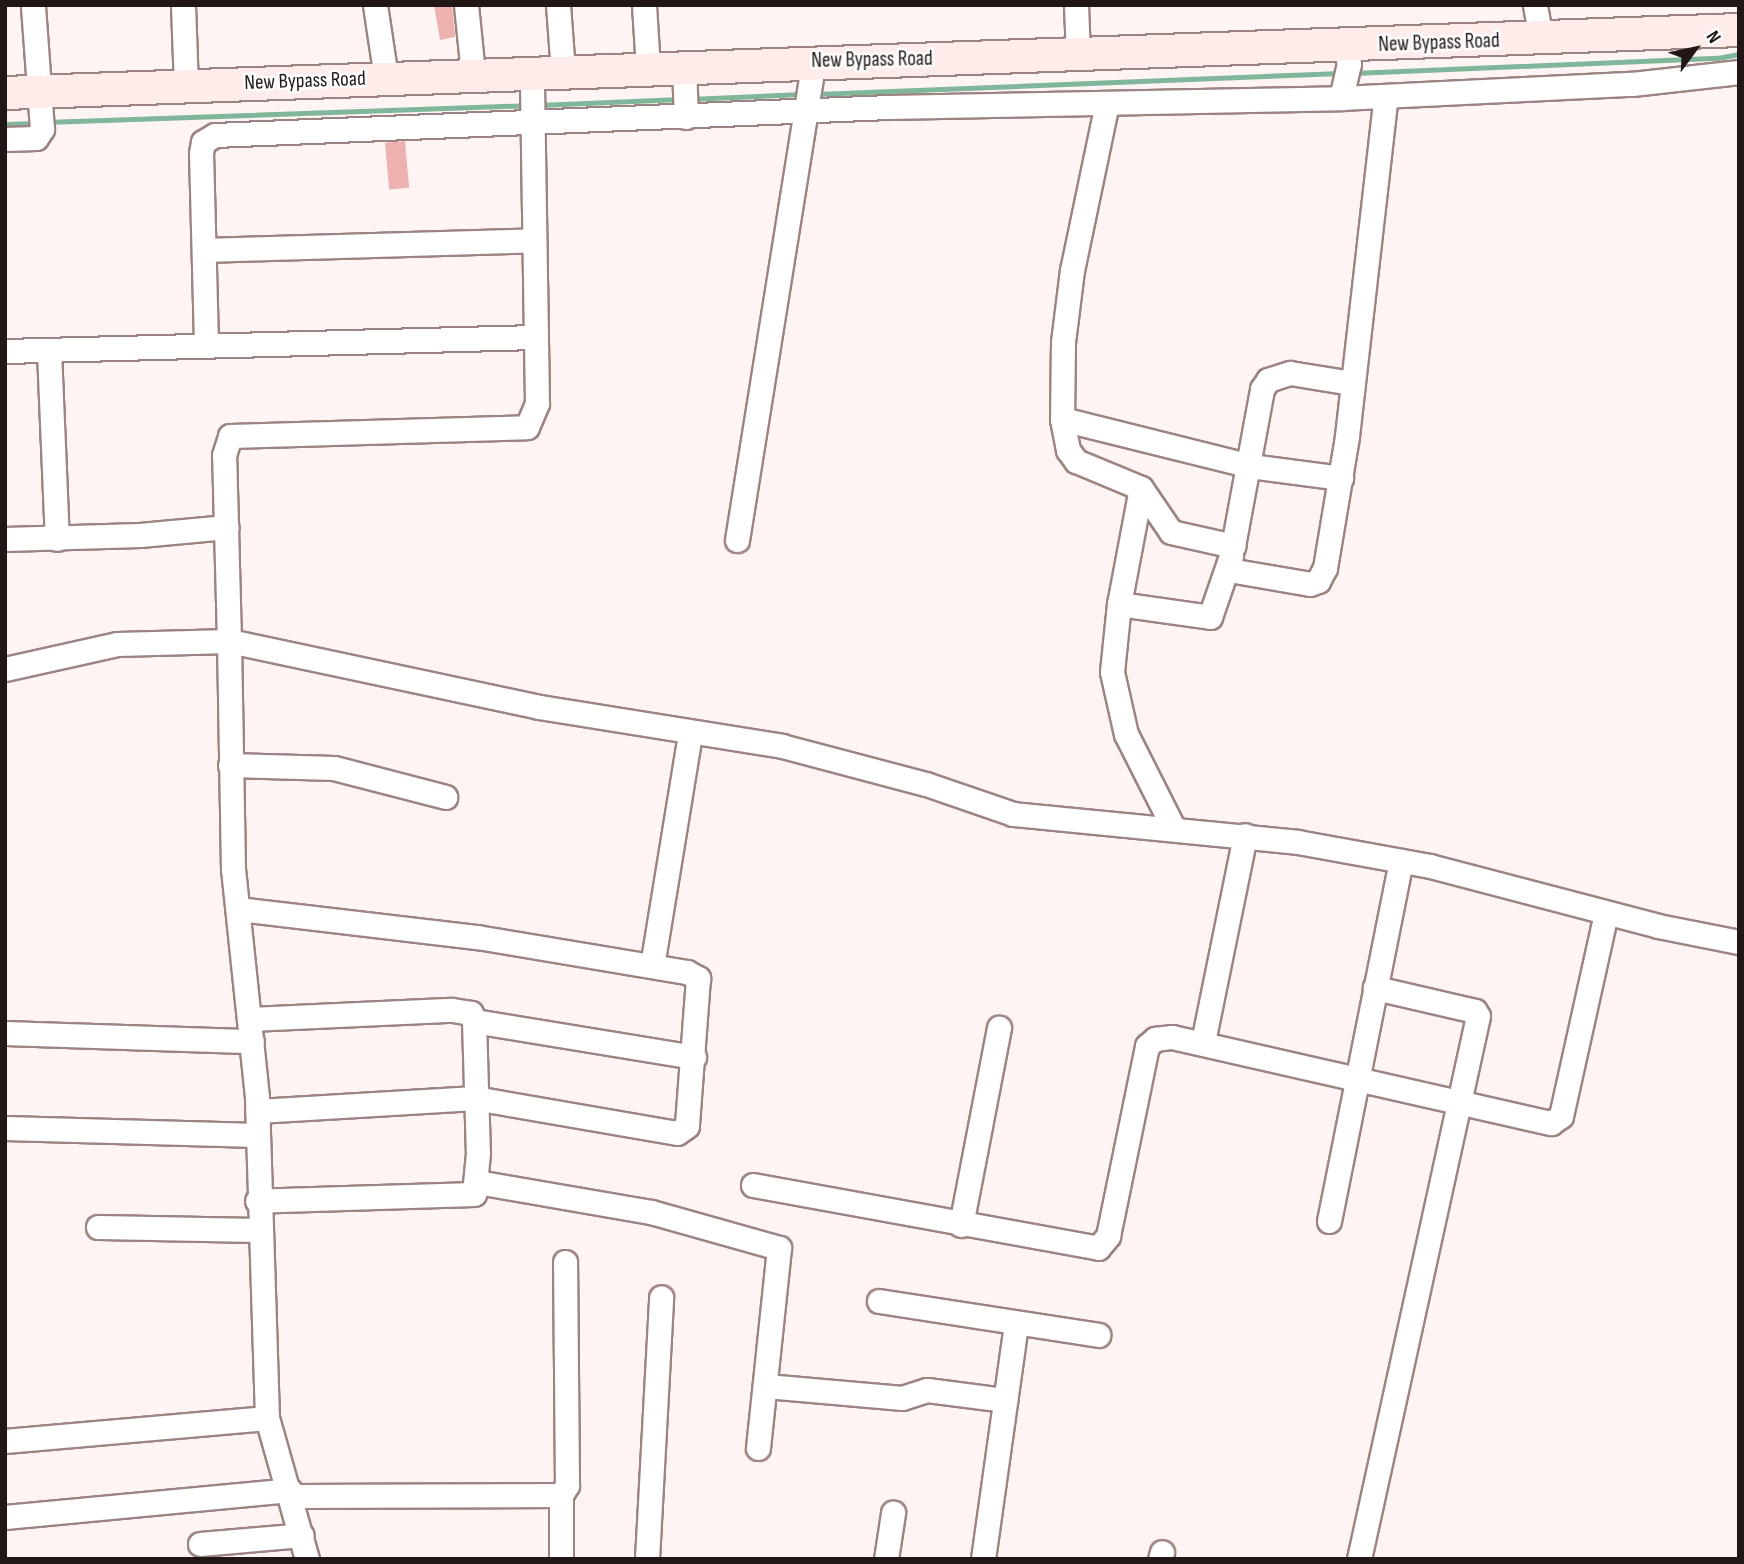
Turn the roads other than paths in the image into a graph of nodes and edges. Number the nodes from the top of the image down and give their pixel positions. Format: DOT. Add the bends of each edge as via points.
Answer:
graph roads {
  1 [pos="33,5"];
  2 [pos="183,5"];
  3 [pos="375,5"];
  4 [pos="466,5"];
  5 [pos="558,5"];
  6 [pos="644,5"];
  7 [pos="1076,5"];
  8 [pos="1535,5"];
  9 [pos="1739,30"];
  10 [pos="1541,40"];
  11 [pos="1078,54"];
  12 [pos="648,68"];
  13 [pos="563,71"];
  14 [pos="1739,72"];
  15 [pos="1345,73"];
  16 [pos="473,74"];
  17 [pos="386,78"];
  18 [pos="186,86"];
  19 [pos="809,89"];
  20 [pos="5,93"];
  21 [pos="685,94"];
  22 [pos="1385,96"];
  23 [pos="532,101"];
  24 [pos="1107,103"];
  25 [pos="41,113"];
  26 [pos="5,139"];
  27 [pos="534,240"];
  28 [pos="205,250"];
  29 [pos="536,337"];
  30 [pos="206,343"];
  31 [pos="5,351"];
  32 [pos="49,351"];
  33 [pos="1352,383"];
  34 [pos="1062,419"];
  35 [pos="1250,466"];
  36 [pos="1341,478"];
  37 [pos="1140,488"];
  38 [pos="1132,524"];
  39 [pos="227,527"];
  40 [pos="1171,532"];
  41 [pos="5,539"];
  42 [pos="57,539"];
  43 [pos="737,540"];
  44 [pos="1233,546"];
  45 [pos="1229,570"];
  46 [pos="1119,604"];
  47 [pos="229,641"];
  48 [pos="5,669"];
  49 [pos="690,733"];
  50 [pos="230,765"];
  51 [pos="445,797"];
  52 [pos="1173,827"];
  53 [pos="1245,835"];
  54 [pos="1401,861"];
  55 [pos="238,909"];
  56 [pos="1606,913"];
  57 [pos="1739,942"];
  58 [pos="652,966"];
  59 [pos="1375,988"];
  60 [pos="474,1021"];
  61 [pos="999,1028"];
  62 [pos="251,1030"];
  63 [pos="5,1033"];
  64 [pos="1203,1042"];
  65 [pos="694,1057"];
  66 [pos="1356,1079"];
  67 [pos="475,1098"];
  68 [pos="1458,1105"];
  69 [pos="257,1111"];
  70 [pos="5,1128"];
  71 [pos="257,1135"];
  72 [pos="477,1181"];
  73 [pos="753,1185"];
  74 [pos="257,1201"];
  75 [pos="1329,1221"];
  76 [pos="961,1225"];
  77 [pos="98,1227"];
  78 [pos="258,1230"];
  79 [pos="565,1262"];
  80 [pos="661,1297"];
  81 [pos="879,1301"];
  82 [pos="1016,1323"];
  83 [pos="1098,1335"];
  84 [pos="766,1386"];
  85 [pos="1005,1400"];
  86 [pos="267,1418"];
  87 [pos="5,1441"];
  88 [pos="758,1448"];
  89 [pos="290,1493"];
  90 [pos="561,1495"];
  91 [pos="893,1513"];
  92 [pos="5,1517"];
  93 [pos="302,1535"];
  94 [pos="200,1544"];
  95 [pos="307,1559"];
  96 [pos="561,1559"];
  97 [pos="647,1559"];
  98 [pos="886,1559"];
  99 [pos="983,1559"];
  100 [pos="1359,1559"];
  1 -- 25 [label="street"];
  2 -- 18 [label="street"];
  3 -- 17 [label="street"];
  4 -- 16 [label="street"];
  5 -- 13 [label="street"];
  6 -- 12 [label="street"];
  7 -- 11 [label="street"];
  8 -- 10 [label="street"];
  9 -- 10 [label="main road, New Bypass Road"];
  10 -- 15 [label="main road, New Bypass Road"];
  11 -- 15 [label="main road, New Bypass Road"];
  11 -- 19 [label="main road, New Bypass Road"];
  12 -- 13 [label="main road, New Bypass Road"];
  12 -- 21 [label="main road, New Bypass Road"];
  13 -- 23 [label="main road, New Bypass Road"];
  14 -- 22 [label="street" via="1632,84"];
  15 -- 22 [label="street"];
  15 -- 24 [label="street"];
  16 -- 17 [label="main road, New Bypass Road"];
  16 -- 23 [label="main road, New Bypass Road"];
  17 -- 18 [label="main road, New Bypass Road"];
  18 -- 25 [label="main road, New Bypass Road"];
  19 -- 21 [label="main road, New Bypass Road"];
  19 -- 21 [label="street"];
  19 -- 24 [label="street"];
  19 -- 43 [label="street"];
  20 -- 25 [label="main road, New Bypass Road"];
  21 -- 23 [label="street"];
  22 -- 33 [label="street"];
  23 -- 27 [label="street"];
  23 -- 28 [label="street" via="208,137 201,153"];
  24 -- 34 [label="street" via="1068,297"];
  25 -- 26 [label="street" via="36,138"];
  27 -- 28 [label="street"];
  27 -- 29 [label="street"];
  28 -- 30 [label="street"];
  29 -- 30 [label="street"];
  29 -- 39 [label="street" via="537,403 527,427 230,436 224,455"];
  30 -- 32 [label="street"];
  31 -- 32 [label="street"];
  32 -- 42 [label="street"];
  33 -- 35 [label="street" via="1290,373 1268,380 1262,389"];
  33 -- 36 [label="street"];
  34 -- 35 [label="street"];
  34 -- 37 [label="street" via="1076,461"];
  35 -- 36 [label="street"];
  35 -- 44 [label="street"];
  36 -- 45 [label="street" via="1334,529 1318,581 1310,584"];
  37 -- 38 [label="street"];
  37 -- 40 [label="street"];
  38 -- 40 [label="street"];
  38 -- 46 [label="street"];
  39 -- 42 [label="street"];
  39 -- 47 [label="street"];
  40 -- 44 [label="street"];
  41 -- 42 [label="street"];
  44 -- 45 [label="street"];
  45 -- 46 [label="street" via="1210,617"];
  46 -- 52 [label="street" via="1112,672 1126,734"];
  47 -- 48 [label="street" via="117,644"];
  47 -- 49 [label="street" via="539,707"];
  47 -- 50 [label="street"];
  49 -- 52 [label="street" via="782,746 926,784 1013,814"];
  49 -- 58 [label="street"];
  50 -- 51 [label="street" via="334,768"];
  50 -- 55 [label="street"];
  52 -- 53 [label="street"];
  53 -- 54 [label="street"];
  53 -- 64 [label="street"];
  54 -- 56 [label="street"];
  54 -- 59 [label="street"];
  55 -- 58 [label="street" via="477,937"];
  55 -- 62 [label="street"];
  56 -- 57 [label="street"];
  56 -- 68 [label="street" via="1561,1116 1551,1123"];
  58 -- 65 [label="street" via="698,978"];
  59 -- 66 [label="street"];
  59 -- 68 [label="street" via="1475,1011 1478,1021"];
  60 -- 62 [label="street" via="471,1013 452,1010"];
  60 -- 65 [label="street"];
  60 -- 67 [label="street"];
  61 -- 76 [label="street"];
  62 -- 63 [label="street"];
  62 -- 69 [label="street"];
  64 -- 66 [label="street"];
  64 -- 76 [label="street" via="1172,1037 1147,1046 1108,1237 1098,1248"];
  65 -- 67 [label="street" via="687,1126 677,1133"];
  66 -- 68 [label="street"];
  66 -- 75 [label="street"];
  67 -- 69 [label="street"];
  67 -- 72 [label="street"];
  68 -- 100 [label="street"];
  69 -- 71 [label="street"];
  70 -- 71 [label="street"];
  71 -- 74 [label="street"];
  72 -- 74 [label="street" via="474,1194"];
  72 -- 84 [label="street" via="651,1212 779,1248"];
  73 -- 76 [label="street"];
  74 -- 78 [label="street"];
  77 -- 78 [label="street"];
  78 -- 86 [label="street"];
  79 -- 90 [label="street" via="567,1485"];
  80 -- 97 [label="street"];
  81 -- 82 [label="street"];
  82 -- 83 [label="street"];
  82 -- 85 [label="street"];
  84 -- 85 [label="street" via="902,1398 926,1390"];
  84 -- 88 [label="street"];
  85 -- 99 [label="street"];
  86 -- 87 [label="street"];
  86 -- 89 [label="street"];
  89 -- 90 [label="street"];
  89 -- 92 [label="street"];
  89 -- 93 [label="street"];
  90 -- 96 [label="street"];
  91 -- 98 [label="street"];
  93 -- 94 [label="street"];
  93 -- 95 [label="street"];
}
